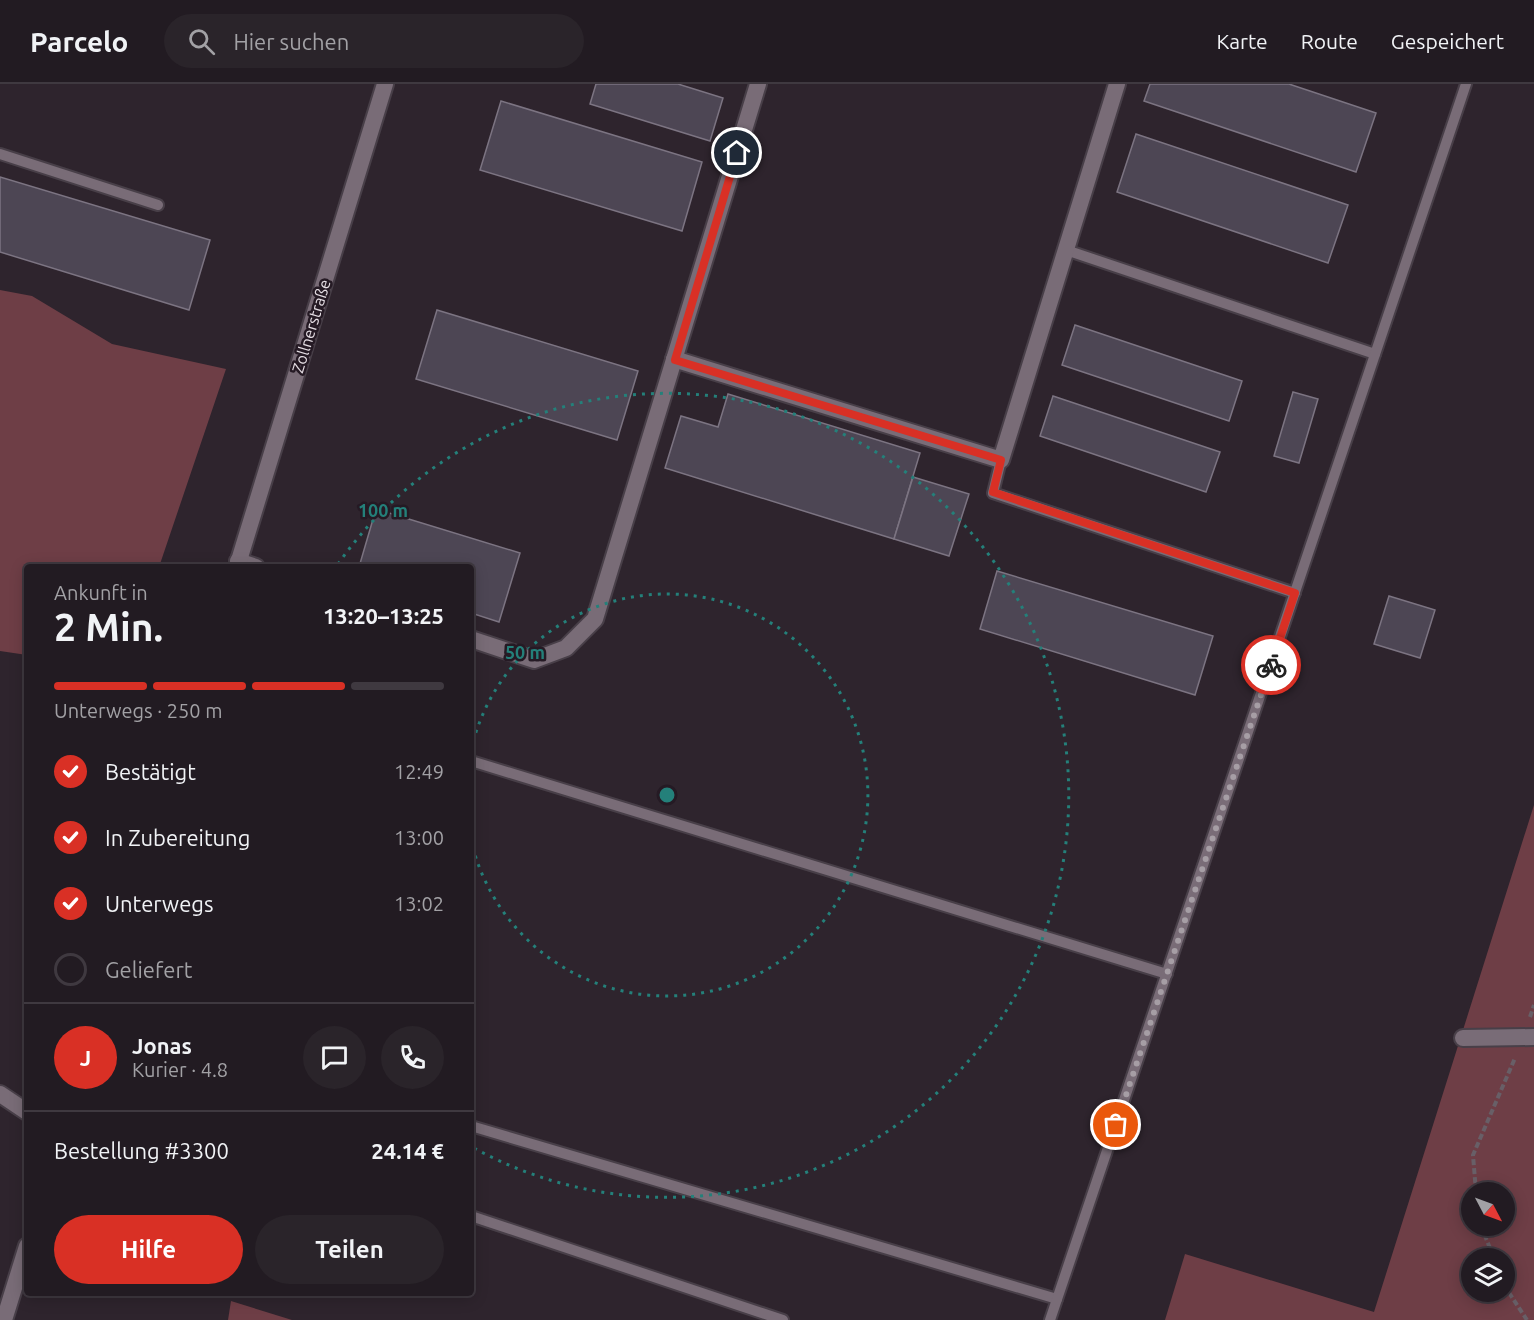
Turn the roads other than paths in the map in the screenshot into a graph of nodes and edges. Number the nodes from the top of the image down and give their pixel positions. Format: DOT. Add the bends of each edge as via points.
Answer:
graph roads {
  1 [pos="385,84"];
  2 [pos="758,84"];
  3 [pos="1117,84"];
  4 [pos="1466,84"];
  5 [pos="0,154"];
  6 [pos="158,205"];
  7 [pos="1066,250"];
  8 [pos="1376,354"];
  9 [pos="675,360"];
  10 [pos="1001,460"];
  11 [pos="237,564"];
  12 [pos="1295,593"];
  13 [pos="474,640"];
  14 [pos="474,761"];
  15 [pos="1167,974"];
  16 [pos="1529,1037"];
  17 [pos="1463,1038"];
  18 [pos="0,1094"];
  19 [pos="24,1110"];
  20 [pos="474,1127"];
  21 [pos="474,1217"];
  22 [pos="24,1256"];
  23 [pos="1057,1299"];
  24 [pos="4,1320"];
  25 [pos="783,1320"];
  26 [pos="1050,1320"];
  1 -- 11 [label="street, Zollnerstraße"];
  2 -- 9 [label="street"];
  3 -- 7 [label="street"];
  4 -- 8 [label="lane"];
  5 -- 6 [label="lane"];
  7 -- 8 [label="lane"];
  7 -- 10 [label="street"];
  8 -- 12 [label="lane"];
  9 -- 10 [label="street"];
  9 -- 13 [label="street" via="596,619 566,648 534,660"];
  10 -- 12 [label="lane" via="993,492"];
  12 -- 15 [label="lane"];
  14 -- 15 [label="lane"];
  15 -- 23 [label="lane"];
  16 -- 17 [label="street"];
  18 -- 19 [label="street"];
  20 -- 23 [label="lane"];
  21 -- 25 [label="lane"];
  22 -- 24 [label="street"];
  23 -- 26 [label="lane"];
}
